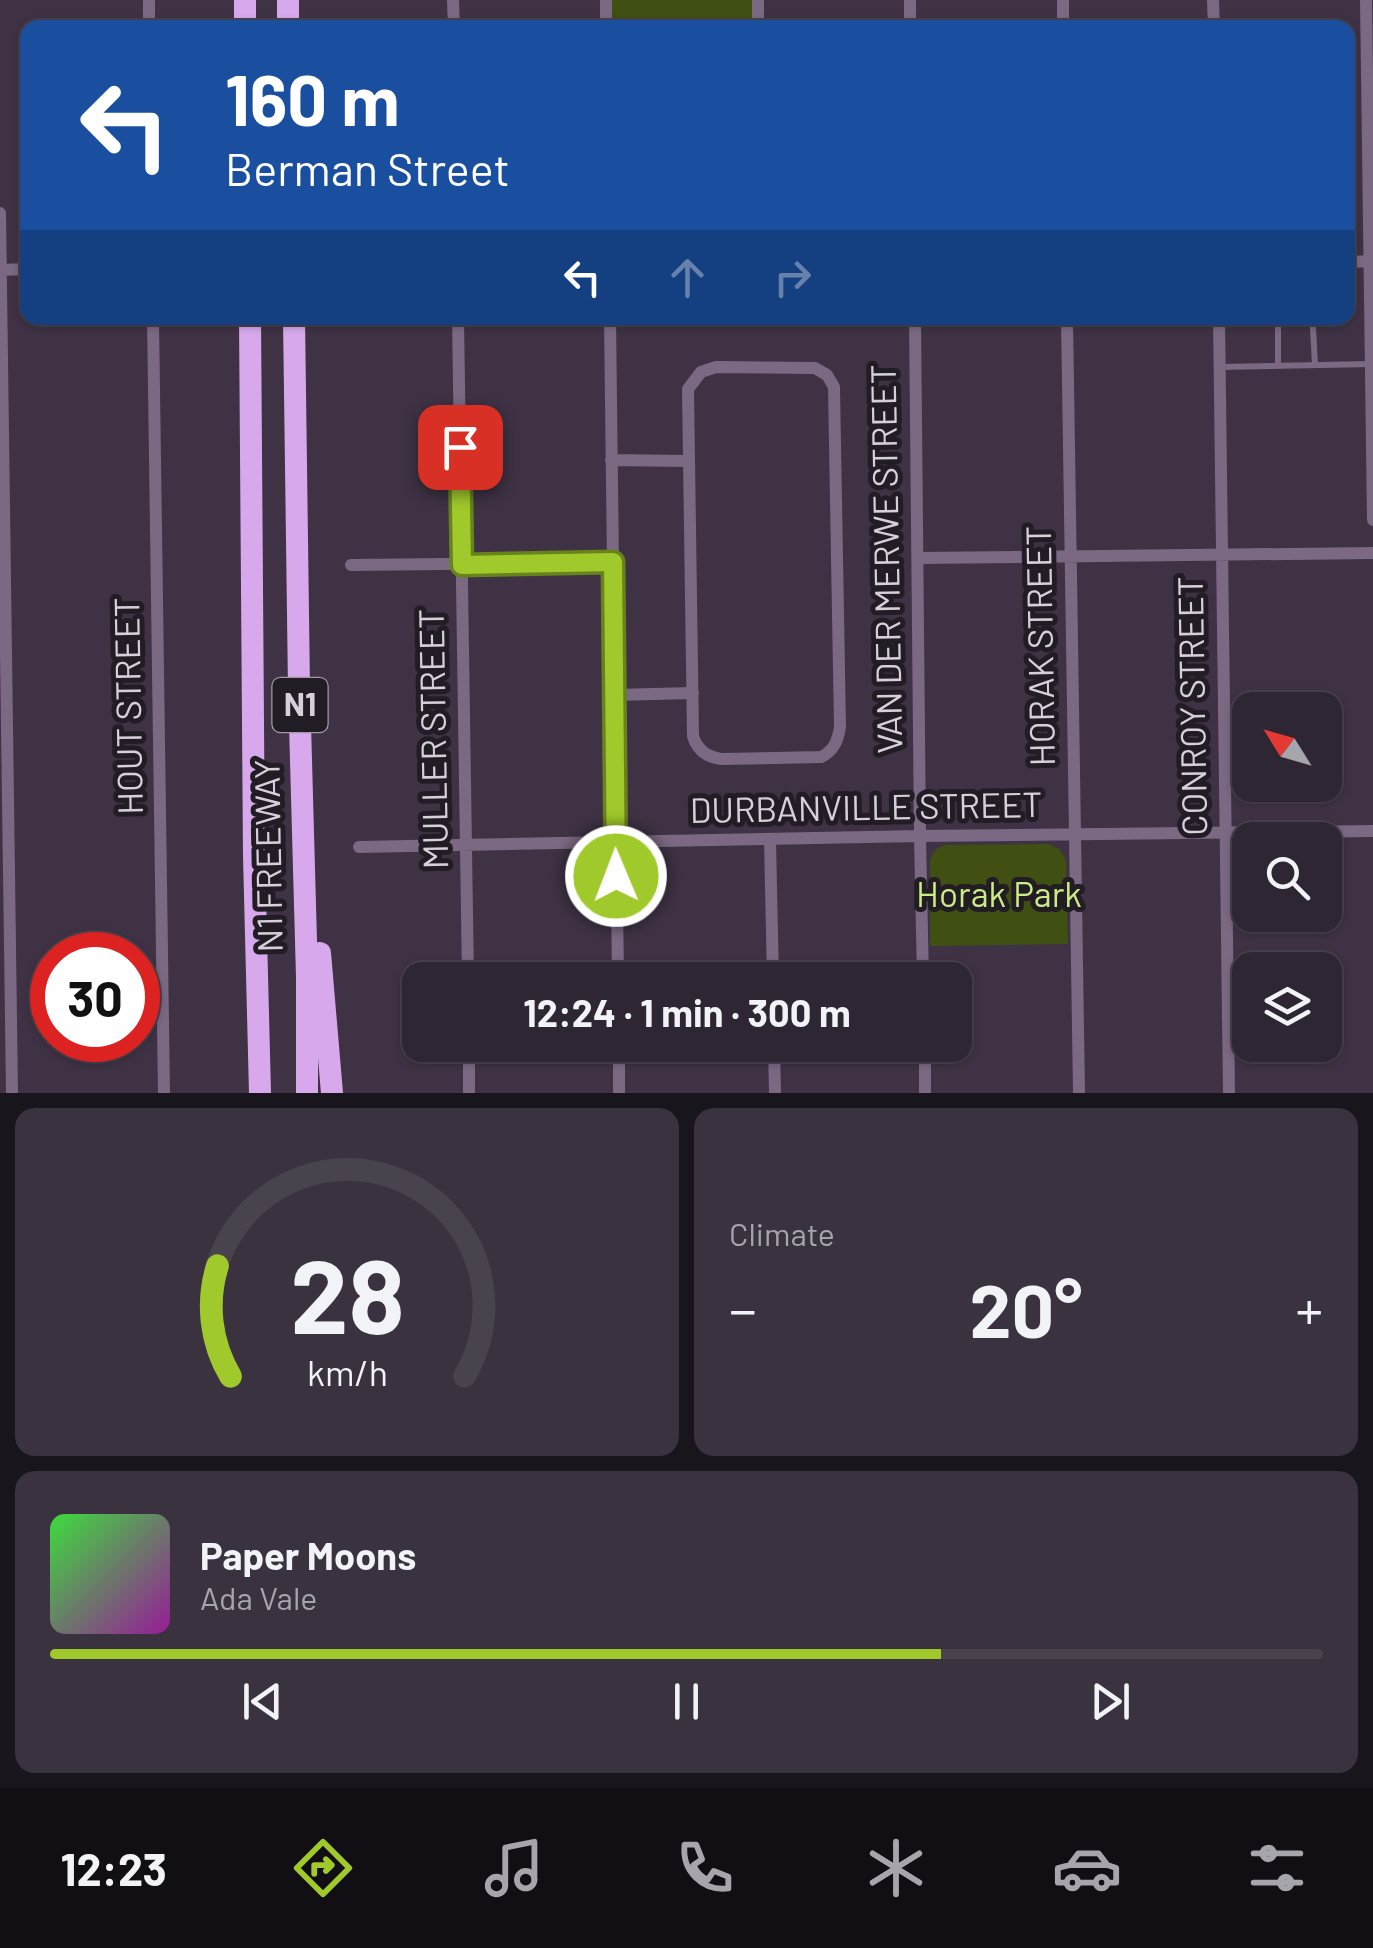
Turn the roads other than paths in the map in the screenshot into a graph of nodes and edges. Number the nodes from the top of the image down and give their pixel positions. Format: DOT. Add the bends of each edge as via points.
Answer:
graph roads {
  1 [pos="1366,0"];
  2 [pos="0,214"];
  3 [pos="1371,261"];
  4 [pos="0,270"];
  5 [pos="153,325"];
  6 [pos="250,325"];
  7 [pos="294,325"];
  8 [pos="458,325"];
  9 [pos="610,325"];
  10 [pos="915,325"];
  11 [pos="1067,325"];
  12 [pos="1218,325"];
  13 [pos="1278,325"];
  14 [pos="1313,328"];
  15 [pos="1371,364"];
  16 [pos="1314,365"];
  17 [pos="1278,366"];
  18 [pos="1219,367"];
  19 [pos="611,460"];
  20 [pos="688,461"];
  21 [pos="1373,490"];
  22 [pos="1373,520"];
  23 [pos="1373,552"];
  24 [pos="1222,556"];
  25 [pos="918,558"];
  26 [pos="1070,558"];
  27 [pos="613,562"];
  28 [pos="351,565"];
  29 [pos="462,565"];
  30 [pos="615,694"];
  31 [pos="692,694"];
  32 [pos="304,821"];
  33 [pos="1373,832"];
  34 [pos="1225,833"];
  35 [pos="920,836"];
  36 [pos="1074,836"];
  37 [pos="770,840"];
  38 [pos="616,841"];
  39 [pos="466,846"];
  40 [pos="359,847"];
  41 [pos="254,856"];
  42 [pos="468,962"];
  43 [pos="618,962"];
  44 [pos="773,962"];
  45 [pos="924,962"];
  46 [pos="468,1062"];
  47 [pos="619,1062"];
  48 [pos="775,1062"];
  49 [pos="925,1062"];
  50 [pos="12,1093"];
  51 [pos="164,1093"];
  52 [pos="244,1093"];
  53 [pos="260,1093"];
  54 [pos="307,1093"];
  55 [pos="332,1093"];
  56 [pos="469,1093"];
  57 [pos="620,1093"];
  58 [pos="776,1093"];
  59 [pos="926,1093"];
  60 [pos="1079,1093"];
  61 [pos="1228,1093"];
  1 -- 3 [label="street"];
  2 -- 4 [label="street"];
  3 -- 15 [label="street"];
  4 -- 50 [label="street"];
  5 -- 51 [label="street, HOUT STREET"];
  6 -- 41 [label="highway, N1 FREEWAY / N1"];
  7 -- 32 [label="highway, N1 FREEWAY / N1"];
  8 -- 29 [label="street, MULLER STREET"];
  9 -- 19 [label="street"];
  10 -- 25 [label="street, VAN DER MERWE STREET"];
  11 -- 26 [label="street, HORAK STREET"];
  12 -- 18 [label="street, CONROY STREET"];
  13 -- 17 [label="lane"];
  14 -- 16 [label="lane"];
  15 -- 16 [label="lane"];
  15 -- 21 [label="street"];
  16 -- 17 [label="lane"];
  17 -- 18 [label="lane"];
  18 -- 24 [label="street, CONROY STREET"];
  19 -- 20 [label="street"];
  19 -- 27 [label="street"];
  20 -- 31 [label="street"];
  20 -- 31 [label="street" via="688,390 701,372 815,368 831,380 836,743 808,758 713,758 694,740"];
  21 -- 22 [label="street"];
  23 -- 24 [label="street"];
  24 -- 26 [label="street"];
  24 -- 34 [label="street, CONROY STREET"];
  25 -- 26 [label="street"];
  25 -- 35 [label="street, VAN DER MERWE STREET"];
  26 -- 36 [label="street, HORAK STREET"];
  27 -- 29 [label="street"];
  27 -- 30 [label="street"];
  28 -- 29 [label="street"];
  29 -- 39 [label="street, MULLER STREET"];
  30 -- 31 [label="street"];
  30 -- 38 [label="street"];
  32 -- 54 [label="highway, N1 FREEWAY / N1"];
  32 -- 55 [label="highway"];
  33 -- 34 [label="street, DURBANVILLE STREET"];
  34 -- 36 [label="street, DURBANVILLE STREET"];
  34 -- 61 [label="street, CONROY STREET"];
  35 -- 36 [label="street, DURBANVILLE STREET"];
  35 -- 37 [label="street, DURBANVILLE STREET"];
  35 -- 45 [label="street, VAN DER MERWE STREET"];
  36 -- 60 [label="street, HORAK STREET"];
  37 -- 38 [label="street, DURBANVILLE STREET"];
  37 -- 44 [label="street"];
  38 -- 39 [label="street, DURBANVILLE STREET"];
  38 -- 43 [label="street"];
  39 -- 40 [label="street, DURBANVILLE STREET"];
  39 -- 42 [label="street, MULLER STREET"];
  41 -- 52 [label="highway" via="247,889"];
  41 -- 53 [label="highway, N1 FREEWAY / N1"];
  46 -- 56 [label="street"];
  47 -- 57 [label="street"];
  48 -- 58 [label="street"];
  49 -- 59 [label="street"];
}
